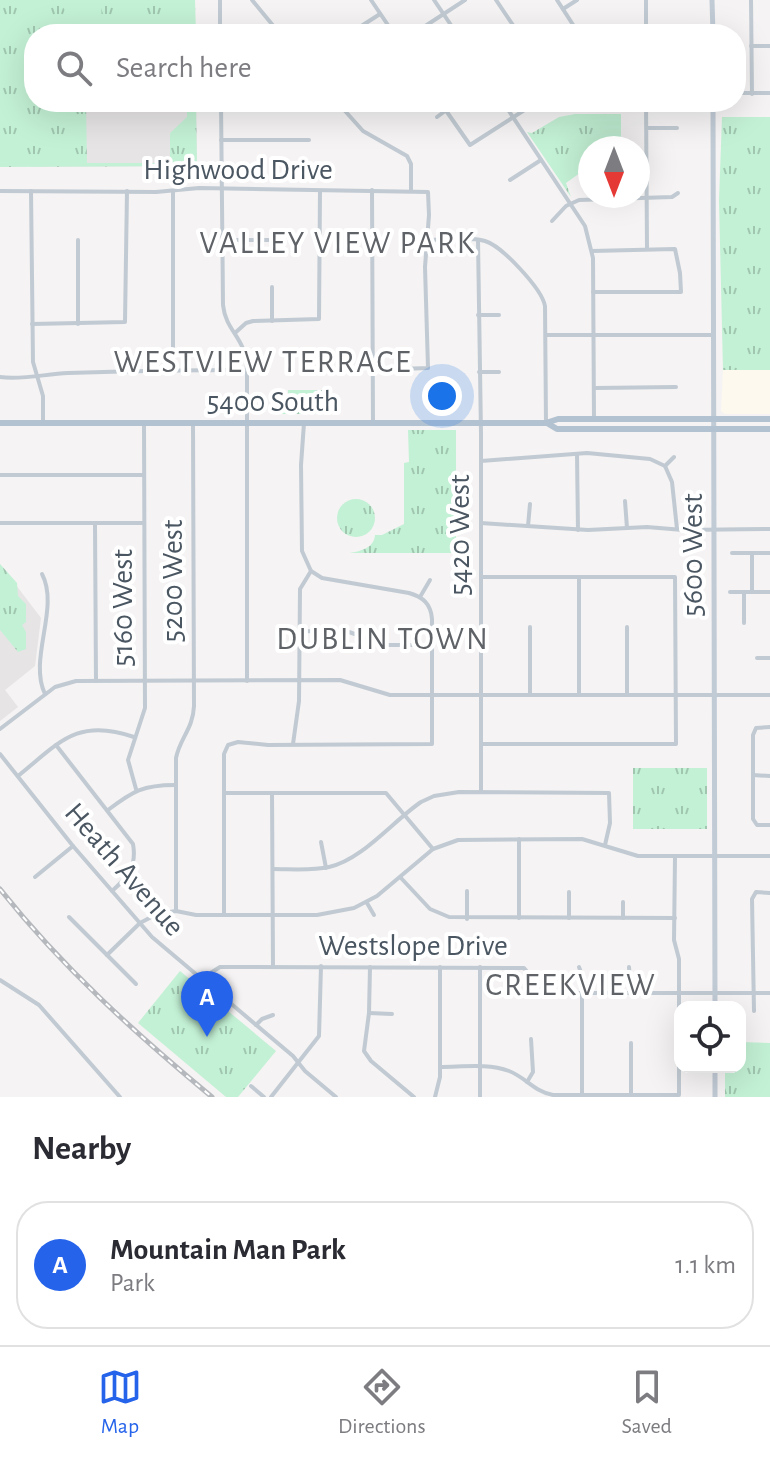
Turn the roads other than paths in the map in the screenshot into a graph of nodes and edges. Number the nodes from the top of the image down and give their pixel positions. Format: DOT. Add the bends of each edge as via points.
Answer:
graph roads {
  1 [pos="220,0"];
  2 [pos="252,0"];
  3 [pos="371,0"];
  4 [pos="434,0"];
  5 [pos="465,0"];
  6 [pos="496,0"];
  7 [pos="557,0"];
  8 [pos="577,0"];
  9 [pos="646,0"];
  10 [pos="712,0"];
  11 [pos="751,0"];
  12 [pos="563,9"];
  13 [pos="380,14"];
  14 [pos="443,15"];
  15 [pos="220,24"];
  16 [pos="272,24"];
  17 [pos="364,24"];
  18 [pos="387,24"];
  19 [pos="429,24"];
  20 [pos="450,24"];
  21 [pos="512,24"];
  22 [pos="573,24"];
  23 [pos="646,24"];
  24 [pos="713,24"];
  25 [pos="751,46"];
  26 [pos="770,46"];
  27 [pos="770,93"];
  28 [pos="746,94"];
  29 [pos="752,94"];
  30 [pos="221,112"];
  31 [pos="346,112"];
  32 [pos="444,112"];
  33 [pos="446,112"];
  34 [pos="509,112"];
  35 [pos="519,112"];
  36 [pos="646,112"];
  37 [pos="713,112"];
  38 [pos="512,116"];
  39 [pos="437,117"];
  40 [pos="646,128"];
  41 [pos="677,128"];
  42 [pos="646,136"];
  43 [pos="221,140"];
  44 [pos="309,140"];
  45 [pos="541,160"];
  46 [pos="510,180"];
  47 [pos="220,188"];
  48 [pos="372,190"];
  49 [pos="411,190"];
  50 [pos="0,191"];
  51 [pos="31,191"];
  52 [pos="127,191"];
  53 [pos="173,191"];
  54 [pos="320,191"];
  55 [pos="678,193"];
  56 [pos="650,197"];
  57 [pos="578,201"];
  58 [pos="571,203"];
  59 [pos="646,208"];
  60 [pos="552,221"];
  61 [pos="78,240"];
  62 [pos="222,240"];
  63 [pos="271,240"];
  64 [pos="427,240"];
  65 [pos="478,240"];
  66 [pos="647,248"];
  67 [pos="592,251"];
  68 [pos="272,287"];
  69 [pos="593,292"];
  70 [pos="478,315"];
  71 [pos="499,315"];
  72 [pos="272,321"];
  73 [pos="32,324"];
  74 [pos="78,324"];
  75 [pos="235,333"];
  76 [pos="546,335"];
  77 [pos="594,335"];
  78 [pos="714,335"];
  79 [pos="173,370"];
  80 [pos="247,370"];
  81 [pos="372,370"];
  82 [pos="479,372"];
  83 [pos="499,372"];
  84 [pos="0,377"];
  85 [pos="36,378"];
  86 [pos="676,387"];
  87 [pos="594,388"];
  88 [pos="594,419"];
  89 [pos="714,419"];
  90 [pos="770,419"];
  91 [pos="0,423"];
  92 [pos="43,423"];
  93 [pos="144,423"];
  94 [pos="193,423"];
  95 [pos="247,423"];
  96 [pos="304,423"];
  97 [pos="373,423"];
  98 [pos="480,423"];
  99 [pos="546,423"];
  100 [pos="714,429"];
  101 [pos="770,429"];
  102 [pos="577,454"];
  103 [pos="674,457"];
  104 [pos="481,461"];
  105 [pos="665,466"];
  106 [pos="0,475"];
  107 [pos="144,475"];
  108 [pos="625,501"];
  109 [pos="530,504"];
  110 [pos="0,523"];
  111 [pos="144,523"];
  112 [pos="481,523"];
  113 [pos="95,524"];
  114 [pos="528,526"];
  115 [pos="627,528"];
  116 [pos="677,529"];
  117 [pos="770,529"];
  118 [pos="578,530"];
  119 [pos="714,530"];
  120 [pos="732,553"];
  121 [pos="752,553"];
  122 [pos="770,553"];
  123 [pos="311,571"];
  124 [pos="42,574"];
  125 [pos="481,577"];
  126 [pos="579,577"];
  127 [pos="430,580"];
  128 [pos="730,592"];
  129 [pos="744,592"];
  130 [pos="752,592"];
  131 [pos="770,592"];
  132 [pos="420,597"];
  133 [pos="744,623"];
  134 [pos="530,627"];
  135 [pos="627,627"];
  136 [pos="300,631"];
  137 [pos="432,645"];
  138 [pos="757,658"];
  139 [pos="770,658"];
  140 [pos="96,681"];
  141 [pos="144,681"];
  142 [pos="195,681"];
  143 [pos="247,681"];
  144 [pos="299,681"];
  145 [pos="45,694"];
  146 [pos="432,695"];
  147 [pos="481,695"];
  148 [pos="530,695"];
  149 [pos="579,695"];
  150 [pos="627,695"];
  151 [pos="675,695"];
  152 [pos="715,695"];
  153 [pos="770,695"];
  154 [pos="770,727"];
  155 [pos="0,729"];
  156 [pos="134,737"];
  157 [pos="482,744"];
  158 [pos="56,745"];
  159 [pos="293,745"];
  160 [pos="0,754"];
  161 [pos="753,775"];
  162 [pos="18,776"];
  163 [pos="770,776"];
  164 [pos="175,785"];
  165 [pos="136,789"];
  166 [pos="481,792"];
  167 [pos="224,793"];
  168 [pos="272,793"];
  169 [pos="108,810"];
  170 [pos="404,815"];
  171 [pos="770,825"];
  172 [pos="519,839"];
  173 [pos="321,842"];
  174 [pos="605,845"];
  175 [pos="73,846"];
  176 [pos="433,849"];
  177 [pos="675,856"];
  178 [pos="715,856"];
  179 [pos="770,856"];
  180 [pos="326,868"];
  181 [pos="273,869"];
  182 [pos="35,877"];
  183 [pos="401,877"];
  184 [pos="112,891"];
  185 [pos="467,891"];
  186 [pos="569,892"];
  187 [pos="770,893"];
  188 [pos="623,902"];
  189 [pos="367,903"];
  190 [pos="176,911"];
  191 [pos="224,915"];
  192 [pos="273,915"];
  193 [pos="374,915"];
  194 [pos="69,917"];
  195 [pos="519,918"];
  196 [pos="623,918"];
  197 [pos="675,918"];
  198 [pos="467,919"];
  199 [pos="569,919"];
  200 [pos="140,923"];
  201 [pos="107,955"];
  202 [pos="321,966"];
  203 [pos="370,966"];
  204 [pos="273,967"];
  205 [pos="440,967"];
  206 [pos="480,967"];
  207 [pos="579,967"];
  208 [pos="629,967"];
  209 [pos="201,979"];
  210 [pos="0,980"];
  211 [pos="136,984"];
  212 [pos="770,993"];
  213 [pos="582,994"];
  214 [pos="631,994"];
  215 [pos="679,994"];
  216 [pos="715,994"];
  217 [pos="752,994"];
  218 [pos="715,1001"];
  219 [pos="754,1011"];
  220 [pos="369,1013"];
  221 [pos="392,1014"];
  222 [pos="273,1015"];
  223 [pos="256,1025"];
  224 [pos="531,1039"];
  225 [pos="631,1043"];
  226 [pos="298,1062"];
  227 [pos="440,1067"];
  228 [pos="481,1067"];
  229 [pos="715,1073"];
  230 [pos="527,1082"];
  231 [pos="251,1086"];
  232 [pos="582,1095"];
  233 [pos="631,1095"];
  234 [pos="120,1097"];
  235 [pos="264,1097"];
  236 [pos="271,1097"];
  237 [pos="336,1097"];
  238 [pos="414,1097"];
  239 [pos="435,1097"];
  240 [pos="480,1097"];
  241 [pos="715,1097"];
  1 -- 15 [label="street"];
  2 -- 16 [label="street"];
  3 -- 13 [label="street"];
  4 -- 14 [label="street"];
  5 -- 14 [label="street"];
  6 -- 21 [label="street"];
  7 -- 12 [label="street"];
  8 -- 12 [label="street"];
  9 -- 23 [label="street"];
  10 -- 24 [label="main road"];
  11 -- 25 [label="street"];
  12 -- 22 [label="street"];
  13 -- 17 [label="street"];
  13 -- 18 [label="street"];
  14 -- 19 [label="street"];
  14 -- 20 [label="street"];
  25 -- 26 [label="street"];
  25 -- 29 [label="street"];
  27 -- 29 [label="street"];
  28 -- 29 [label="street"];
  30 -- 43 [label="street"];
  31 -- 49 [label="street" via="363,131 407,156"];
  32 -- 39 [label="street"];
  33 -- 38 [label="street" via="470,145"];
  34 -- 38 [label="street"];
  35 -- 38 [label="street"];
  36 -- 40 [label="street"];
  37 -- 78 [label="main road, 5600 West"];
  38 -- 45 [label="street"];
  40 -- 41 [label="street"];
  40 -- 42 [label="street"];
  43 -- 44 [label="street"];
  43 -- 47 [label="street"];
  45 -- 46 [label="street"];
  45 -- 58 [label="street"];
  47 -- 53 [label="street, Highwood Drive"];
  47 -- 54 [label="street, Highwood Drive"];
  47 -- 62 [label="street"];
  48 -- 49 [label="street, Highwood Drive"];
  48 -- 54 [label="street, Highwood Drive"];
  48 -- 81 [label="street"];
  49 -- 64 [label="street" via="428,192"];
  50 -- 51 [label="street, Highwood Drive"];
  51 -- 52 [label="street, Highwood Drive"];
  51 -- 73 [label="street"];
  52 -- 53 [label="street, Highwood Drive"];
  52 -- 74 [label="street" via="125,322"];
  53 -- 79 [label="street"];
  54 -- 72 [label="street" via="319,319"];
  55 -- 56 [label="street"];
  57 -- 58 [label="street"];
  58 -- 60 [label="street"];
  58 -- 67 [label="street"];
  59 -- 66 [label="street"];
  61 -- 74 [label="street"];
  62 -- 63 [label="street"];
  62 -- 75 [label="street" via="224,313"];
  64 -- 65 [label="street"];
  64 -- 81 [label="street" via="428,368"];
  65 -- 70 [label="street, 5420 West"];
  65 -- 76 [label="street" via="494,245 543,297"];
  66 -- 67 [label="street"];
  66 -- 69 [label="street" via="675,249 681,292"];
  67 -- 69 [label="street"];
  68 -- 72 [label="street"];
  69 -- 77 [label="street"];
  70 -- 71 [label="street"];
  70 -- 82 [label="street, 5420 West"];
  72 -- 75 [label="street" via="246,323"];
  73 -- 74 [label="street"];
  73 -- 85 [label="street"];
  75 -- 80 [label="street" via="245,348"];
  76 -- 77 [label="street"];
  76 -- 99 [label="street"];
  77 -- 78 [label="street"];
  77 -- 87 [label="street"];
  78 -- 89 [label="main road, 5600 West"];
  79 -- 80 [label="street"];
  79 -- 85 [label="street"];
  80 -- 95 [label="street"];
  81 -- 97 [label="street"];
  82 -- 83 [label="street"];
  82 -- 98 [label="street, 5420 West"];
  84 -- 85 [label="street"];
  85 -- 92 [label="street" via="43,396"];
  86 -- 87 [label="street"];
  87 -- 88 [label="street"];
  88 -- 89 [label="main road, 5400 South"];
  88 -- 99 [label="main road, 5400 South"];
  89 -- 90 [label="main road, 5400 South"];
  89 -- 100 [label="main road, 5600 West"];
  91 -- 92 [label="main road, 5400 South"];
  92 -- 93 [label="main road, 5400 South"];
  93 -- 94 [label="main road, 5400 South"];
  93 -- 107 [label="street, 5160 West"];
  94 -- 95 [label="main road, 5400 South"];
  94 -- 142 [label="street, 5200 West"];
  95 -- 96 [label="main road, 5400 South"];
  95 -- 143 [label="street"];
  96 -- 97 [label="main road, 5400 South"];
  96 -- 123 [label="street" via="301,545"];
  97 -- 98 [label="main road, 5400 South"];
  98 -- 99 [label="main road, 5400 South"];
  98 -- 104 [label="street, 5420 West"];
  99 -- 100 [label="main road, 5400 South" via="557,429"];
  100 -- 101 [label="main road, 5400 South"];
  100 -- 119 [label="main road, 5600 West"];
  102 -- 104 [label="street"];
  102 -- 105 [label="street" via="650,459"];
  102 -- 118 [label="street"];
  103 -- 105 [label="street"];
  104 -- 112 [label="street, 5420 West"];
  105 -- 116 [label="street"];
  106 -- 107 [label="street"];
  107 -- 111 [label="street, 5160 West"];
  108 -- 115 [label="street"];
  109 -- 114 [label="street"];
  110 -- 113 [label="street"];
  111 -- 113 [label="street"];
  111 -- 141 [label="street, 5160 West"];
  112 -- 114 [label="street"];
  112 -- 125 [label="street, 5420 West"];
  113 -- 140 [label="street"];
  114 -- 118 [label="street"];
  115 -- 116 [label="street"];
  115 -- 118 [label="street"];
  116 -- 119 [label="street"];
  117 -- 119 [label="street"];
  119 -- 152 [label="main road, 5600 West"];
  120 -- 121 [label="street"];
  121 -- 122 [label="street"];
  121 -- 130 [label="street"];
  123 -- 132 [label="street" via="330,580"];
  123 -- 136 [label="street" via="300,589"];
  124 -- 145 [label="street" via="46,611 39,677"];
  125 -- 126 [label="street"];
  125 -- 147 [label="street, 5420 West"];
  126 -- 149 [label="street"];
  126 -- 151 [label="street" via="675,577"];
  127 -- 132 [label="street"];
  128 -- 129 [label="street"];
  129 -- 130 [label="street"];
  129 -- 133 [label="street"];
  130 -- 131 [label="street"];
  132 -- 137 [label="street" via="432,613"];
  134 -- 148 [label="street"];
  135 -- 150 [label="street"];
  136 -- 137 [label="street" via="349,632 386,645"];
  136 -- 144 [label="street"];
  137 -- 146 [label="street"];
  138 -- 139 [label="street"];
  140 -- 141 [label="street"];
  140 -- 145 [label="street" via="69,682"];
  141 -- 142 [label="street"];
  141 -- 156 [label="street, 5160 West" via="144,712"];
  142 -- 143 [label="street"];
  142 -- 164 [label="street, 5200 West" via="193,721 177,753"];
  143 -- 144 [label="street"];
  144 -- 146 [label="street" via="347,681 382,694"];
  144 -- 159 [label="street"];
  145 -- 155 [label="street"];
  146 -- 147 [label="street"];
  146 -- 159 [label="street" via="432,744"];
  147 -- 148 [label="street"];
  147 -- 157 [label="street, 5420 West"];
  148 -- 149 [label="street"];
  149 -- 150 [label="street"];
  150 -- 151 [label="street"];
  151 -- 152 [label="street"];
  151 -- 157 [label="street" via="676,744"];
  152 -- 153 [label="street"];
  152 -- 178 [label="main road, 5600 West"];
  154 -- 161 [label="street" via="753,730"];
  156 -- 158 [label="street" via="109,730 83,731"];
  156 -- 165 [label="street, 5160 West" via="128,760"];
  157 -- 166 [label="street, 5420 West"];
  158 -- 162 [label="street"];
  158 -- 169 [label="street"];
  159 -- 167 [label="street" via="228,745"];
  160 -- 162 [label="street, Heath Avenue"];
  161 -- 163 [label="street"];
  161 -- 171 [label="street" via="754,823"];
  162 -- 175 [label="street, Heath Avenue"];
  164 -- 165 [label="street"];
  164 -- 190 [label="street, 5200 West"];
  165 -- 169 [label="street"];
  166 -- 170 [label="street" via="434,796"];
  166 -- 174 [label="street" via="609,793"];
  167 -- 168 [label="street"];
  167 -- 191 [label="street"];
  168 -- 170 [label="street" via="386,793"];
  168 -- 181 [label="street"];
  169 -- 184 [label="street" via="135,856 130,874"];
  170 -- 176 [label="street"];
  170 -- 180 [label="street" via="347,861"];
  172 -- 174 [label="street" via="582,839"];
  172 -- 176 [label="street" via="458,840"];
  172 -- 195 [label="street"];
  173 -- 180 [label="street"];
  174 -- 177 [label="street" via="638,856"];
  175 -- 182 [label="street"];
  175 -- 184 [label="street, Heath Avenue"];
  176 -- 183 [label="street"];
  177 -- 178 [label="street"];
  177 -- 197 [label="street"];
  178 -- 179 [label="street"];
  178 -- 216 [label="main road, 5600 West"];
  180 -- 181 [label="street"];
  181 -- 192 [label="street"];
  183 -- 189 [label="street"];
  183 -- 198 [label="street" via="435,913"];
  184 -- 200 [label="street, Heath Avenue"];
  185 -- 198 [label="street"];
  186 -- 199 [label="street"];
  187 -- 217 [label="street" via="752,894"];
  188 -- 196 [label="street"];
  189 -- 192 [label="street" via="331,914"];
  189 -- 193 [label="street"];
  190 -- 191 [label="street"];
  190 -- 200 [label="street"];
  191 -- 192 [label="street"];
  192 -- 204 [label="street"];
  194 -- 201 [label="street"];
  195 -- 198 [label="street"];
  195 -- 199 [label="street"];
  196 -- 197 [label="street"];
  196 -- 199 [label="street"];
  197 -- 215 [label="street"];
  200 -- 201 [label="street"];
  200 -- 209 [label="street, Heath Avenue"];
  201 -- 211 [label="street"];
  202 -- 203 [label="street, Westslope Drive"];
  202 -- 204 [label="street, Westslope Drive"];
  202 -- 226 [label="street" via="320,1031"];
  203 -- 205 [label="street, Westslope Drive"];
  203 -- 220 [label="street"];
  204 -- 209 [label="street, Westslope Drive" via="220,967"];
  205 -- 206 [label="street, Westslope Drive"];
  205 -- 227 [label="street"];
  206 -- 213 [label="street, Westslope Drive" via="524,968 547,990"];
  206 -- 228 [label="street"];
  207 -- 213 [label="street"];
  208 -- 214 [label="street"];
  209 -- 223 [label="street, Heath Avenue"];
  210 -- 234 [label="street" via="39,1005"];
  212 -- 217 [label="street, Westslope Drive"];
  213 -- 214 [label="street, Westslope Drive"];
  213 -- 232 [label="street"];
  214 -- 215 [label="street, Westslope Drive"];
  215 -- 216 [label="street, Westslope Drive"];
  215 -- 233 [label="street" via="679,1095"];
  216 -- 217 [label="street, Westslope Drive"];
  216 -- 218 [label="main road, 5600 West"];
  217 -- 219 [label="street"];
  220 -- 221 [label="street"];
  220 -- 238 [label="street" via="365,1055"];
  222 -- 223 [label="street"];
  223 -- 226 [label="street, Heath Avenue"];
  224 -- 230 [label="street" via="533,1072"];
  225 -- 233 [label="street"];
  226 -- 236 [label="street"];
  226 -- 237 [label="street, Heath Avenue"];
  227 -- 228 [label="street"];
  227 -- 239 [label="street"];
  228 -- 230 [label="street" via="508,1071"];
  228 -- 240 [label="street"];
  229 -- 241 [label="main road"];
  230 -- 232 [label="street" via="546,1094"];
  231 -- 235 [label="street"];
  232 -- 233 [label="street"];
}
